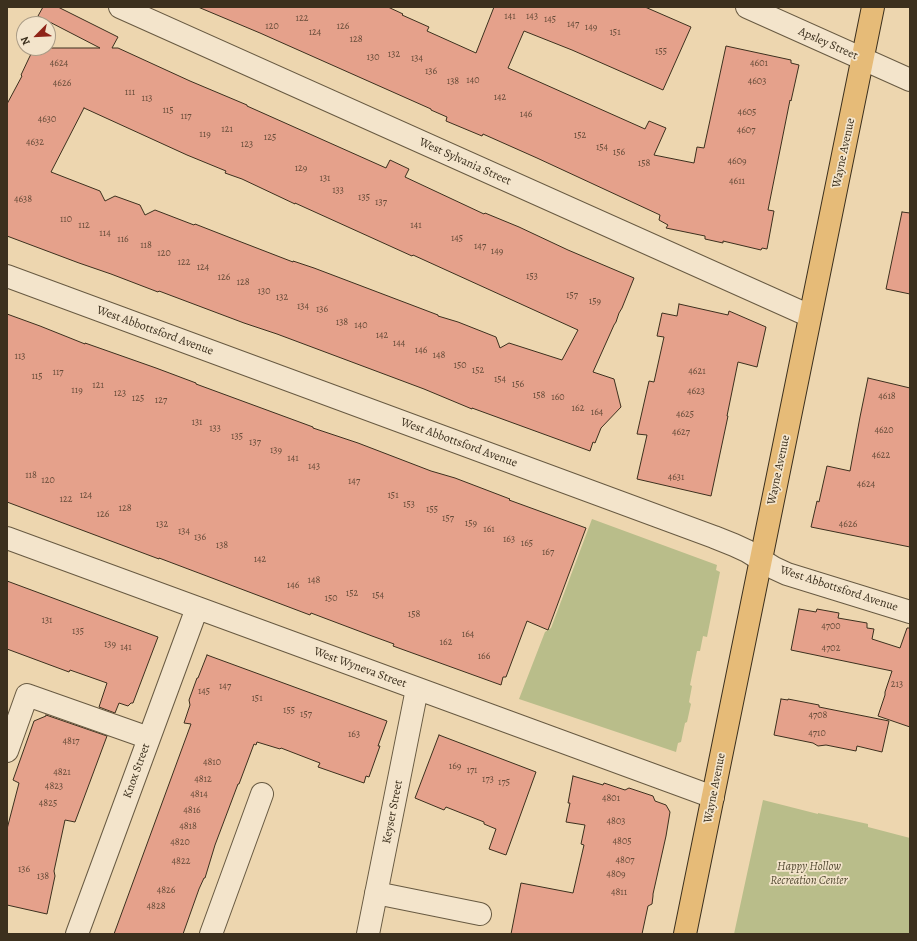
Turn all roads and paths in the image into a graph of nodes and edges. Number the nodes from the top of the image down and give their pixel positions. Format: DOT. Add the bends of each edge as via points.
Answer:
graph roads {
  1 [pos="120,7"];
  2 [pos="747,7"];
  3 [pos="873,7"];
  4 [pos="863,59"];
  5 [pos="910,80"];
  6 [pos="7,276"];
  7 [pos="810,316"];
  8 [pos="7,538"];
  9 [pos="761,560"];
  10 [pos="197,608"];
  11 [pos="910,612"];
  12 [pos="417,689"];
  13 [pos="149,738"];
  14 [pos="7,751"];
  15 [pos="262,794"];
  16 [pos="713,797"];
  17 [pos="376,893"];
  18 [pos="480,914"];
  19 [pos="77,934"];
  20 [pos="211,934"];
  21 [pos="368,934"];
  22 [pos="685,934"];
  1 -- 7 [label="street, West Sylvania Street"];
  2 -- 4 [label="street, Apsley Street"];
  3 -- 4 [label="main road, Wayne Avenue"];
  4 -- 5 [label="street, Apsley Street"];
  4 -- 7 [label="main road, Wayne Avenue"];
  6 -- 9 [label="street, West Abbottsford Avenue" via="706,534 734,545"];
  7 -- 9 [label="main road, Wayne Avenue"];
  8 -- 10 [label="street, West Wyneva Street"];
  9 -- 11 [label="street, West Abbottsford Avenue" via="787,574"];
  9 -- 16 [label="main road, Wayne Avenue"];
  10 -- 12 [label="street, West Wyneva Street"];
  10 -- 13 [label="street, Knox Street"];
  12 -- 16 [label="street, West Wyneva Street"];
  12 -- 17 [label="street, Keyser Street"];
  13 -- 14 [label="street" via="27,695"];
  13 -- 19 [label="street, Knox Street"];
  15 -- 20 [label="street"];
  16 -- 22 [label="main road, Wayne Avenue"];
  17 -- 18 [label="street"];
  17 -- 21 [label="street, Keyser Street"];
}
